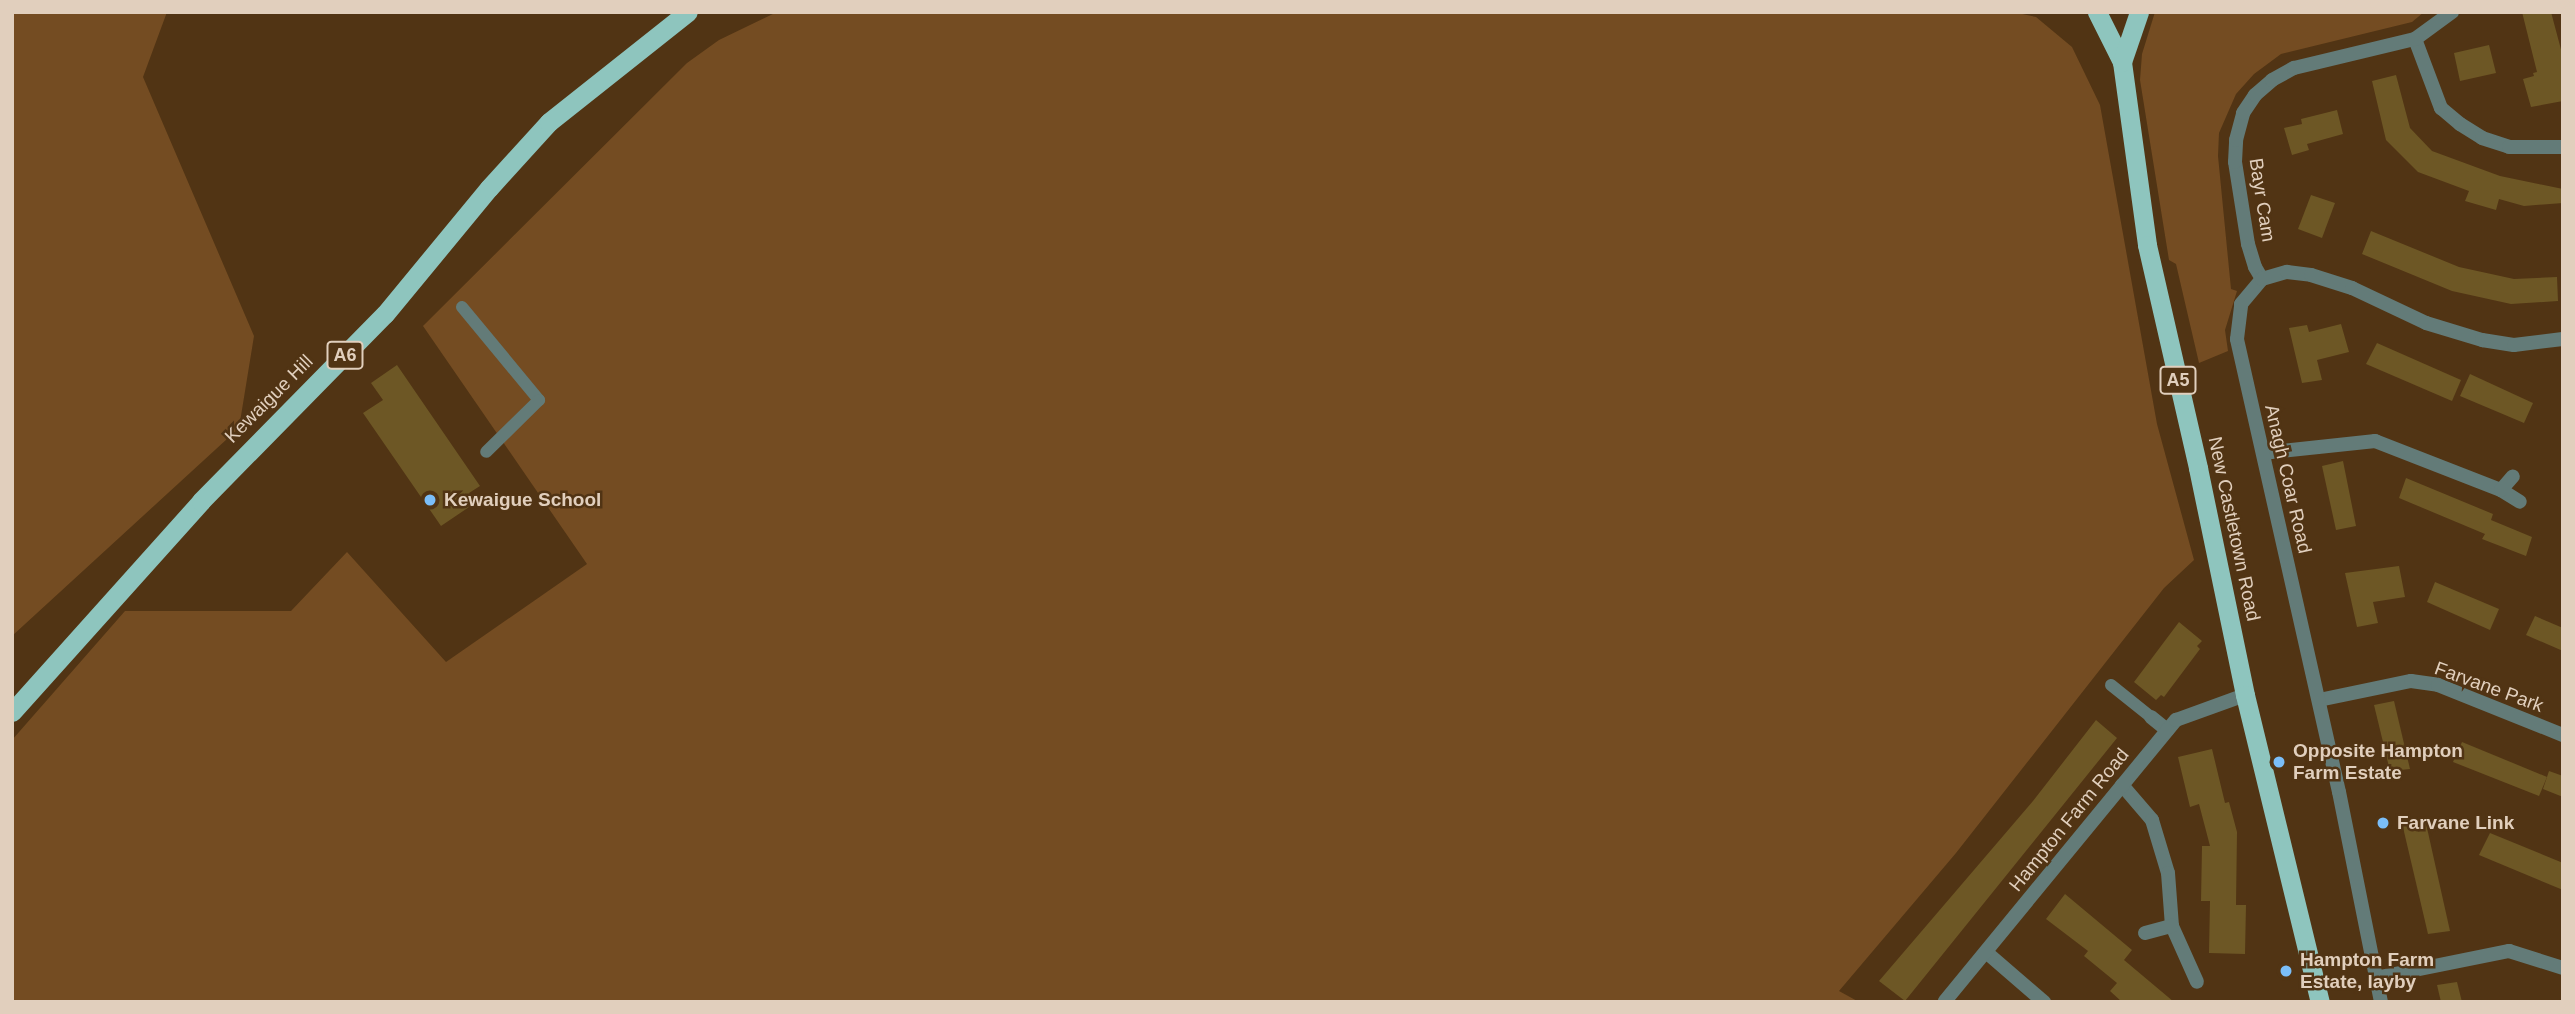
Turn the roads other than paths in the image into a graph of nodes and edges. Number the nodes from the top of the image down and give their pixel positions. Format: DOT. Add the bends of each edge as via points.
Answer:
graph roads {
  1 [pos="688,12"];
  2 [pos="2097,12"];
  3 [pos="2139,12"];
  4 [pos="2452,12"];
  5 [pos="2415,39"];
  6 [pos="2122,62"];
  7 [pos="2563,147"];
  8 [pos="2262,279"];
  9 [pos="462,307"];
  10 [pos="2563,339"];
  11 [pos="486,452"];
  12 [pos="2263,453"];
  13 [pos="2513,476"];
  14 [pos="2501,490"];
  15 [pos="2520,502"];
  16 [pos="2112,685"];
  17 [pos="2245,695"];
  18 [pos="2319,700"];
  19 [pos="12,712"];
  20 [pos="2151,717"];
  21 [pos="2167,730"];
  22 [pos="2563,735"];
  23 [pos="2122,785"];
  24 [pos="2172,926"];
  25 [pos="2145,933"];
  26 [pos="1986,952"];
  27 [pos="2563,968"];
  28 [pos="2375,978"];
  29 [pos="2197,982"];
  30 [pos="1945,1001"];
  31 [pos="2044,1002"];
  32 [pos="2320,1002"];
  33 [pos="2381,1002"];
  1 -- 19 [label="highway, Kewaigue Hill / A6" via="549,122 385,314 201,501"];
  2 -- 6 [label="highway, A5"];
  3 -- 6 [label="highway, A5"];
  4 -- 5 [label="street, Bayr Cam"];
  5 -- 7 [label="street" via="2441,107 2460,124 2509,147"];
  5 -- 8 [label="street, Bayr Cam" via="2294,68 2272,79 2243,113 2235,162 2248,244"];
  6 -- 17 [label="highway, New Castletown Road / A5" via="2147,245"];
  8 -- 10 [label="street" via="2287,272 2311,275 2352,288 2426,323 2482,340 2514,345"];
  8 -- 12 [label="street, Anagh Coar Road" via="2241,304 2236,339"];
  9 -- 11 [label="lane" via="539,400"];
  12 -- 14 [label="street" via="2375,441"];
  12 -- 18 [label="street, Anagh Coar Road"];
  13 -- 14 [label="street"];
  14 -- 15 [label="street"];
  16 -- 20 [label="lane"];
  17 -- 21 [label="street, Hampton Farm Road" via="2176,720"];
  17 -- 32 [label="highway, New Castletown Road / A5"];
  18 -- 22 [label="street, Farvane Park" via="2411,681 2438,685"];
  18 -- 28 [label="street, Anagh Coar Road"];
  20 -- 21 [label="street"];
  21 -- 23 [label="street, Hampton Farm Road"];
  23 -- 24 [label="street" via="2152,820 2168,873"];
  23 -- 26 [label="street, Hampton Farm Road"];
  24 -- 25 [label="street"];
  24 -- 29 [label="street"];
  26 -- 30 [label="street, Hampton Farm Road"];
  26 -- 31 [label="street"];
  27 -- 28 [label="street" via="2510,951"];
  28 -- 33 [label="street, Anagh Coar Road"];
}
